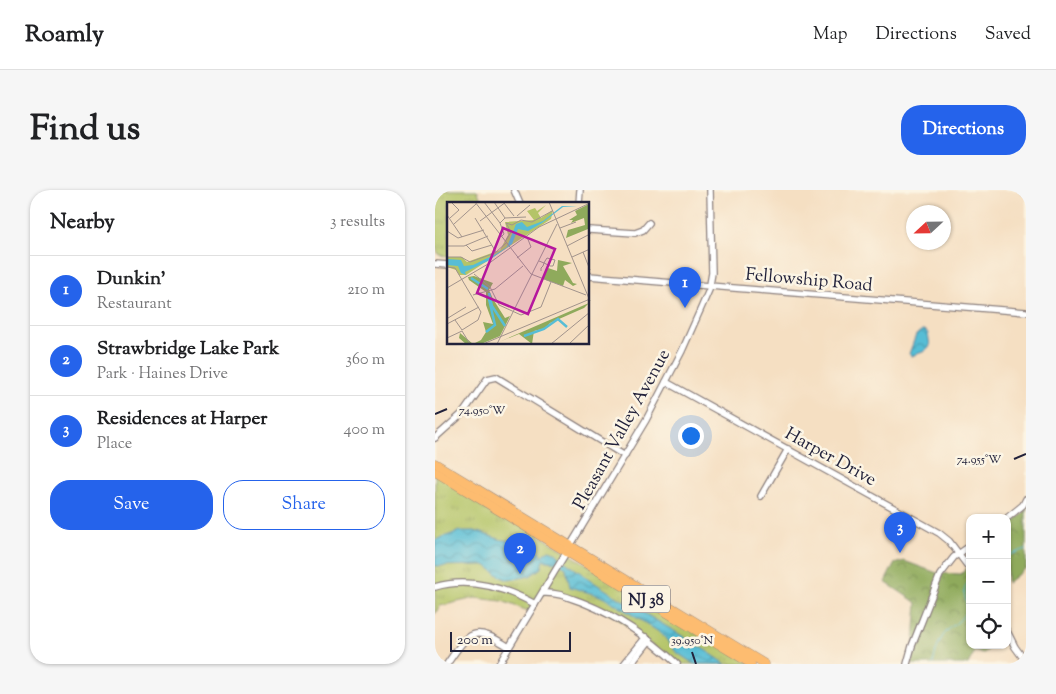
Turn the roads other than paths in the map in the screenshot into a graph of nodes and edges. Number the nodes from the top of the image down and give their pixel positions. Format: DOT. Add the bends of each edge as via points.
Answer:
graph roads {
  1 [pos="514,190"];
  2 [pos="710,190"];
  3 [pos="1021,190"];
  4 [pos="1026,195"];
  5 [pos="519,202"];
  6 [pos="649,223"];
  7 [pos="590,230"];
  8 [pos="590,276"];
  9 [pos="710,286"];
  10 [pos="1026,312"];
  11 [pos="666,382"];
  12 [pos="435,438"];
  13 [pos="788,449"];
  14 [pos="625,456"];
  15 [pos="435,462"];
  16 [pos="435,472"];
  17 [pos="761,496"];
  18 [pos="1026,499"];
  19 [pos="1011,515"];
  20 [pos="966,549"];
  21 [pos="568,552"];
  22 [pos="958,554"];
  23 [pos="966,565"];
  24 [pos="435,587"];
  25 [pos="543,594"];
  26 [pos="535,604"];
  27 [pos="648,639"];
  28 [pos="1011,639"];
  29 [pos="509,647"];
  30 [pos="1026,662"];
  31 [pos="447,664"];
  32 [pos="499,664"];
  33 [pos="624,664"];
  34 [pos="631,664"];
  35 [pos="677,664"];
  36 [pos="751,664"];
  37 [pos="765,664"];
  38 [pos="907,664"];
  1 -- 5 [label="street"];
  2 -- 9 [label="street, Pleasant Valley Avenue"];
  3 -- 4 [label="street"];
  6 -- 7 [label="street" via="635,233"];
  8 -- 9 [label="street, Fellowship Road"];
  9 -- 10 [label="street, Fellowship Road"];
  9 -- 11 [label="street, Pleasant Valley Avenue"];
  11 -- 13 [label="street, Harper Drive"];
  11 -- 14 [label="street, Pleasant Valley Avenue"];
  12 -- 14 [label="street" via="463,413 487,379 496,377"];
  13 -- 17 [label="street"];
  13 -- 22 [label="street, Harper Drive" via="939,532"];
  14 -- 21 [label="street, Pleasant Valley Avenue"];
  15 -- 21 [label="highway, NJ 38"];
  16 -- 21 [label="highway, NJ 38"];
  18 -- 19 [label="street"];
  20 -- 22 [label="street"];
  21 -- 25 [label="street, Pleasant Valley Avenue"];
  21 -- 36 [label="highway, NJ 38"];
  21 -- 37 [label="highway, NJ 38"];
  22 -- 23 [label="street, Harper Drive"];
  22 -- 38 [label="street" via="940,575"];
  24 -- 26 [label="street" via="484,585"];
  25 -- 26 [label="street, Pleasant Valley Avenue"];
  25 -- 27 [label="street" via="563,595 602,610"];
  26 -- 29 [label="street, Pleasant Valley Avenue"];
  27 -- 33 [label="street"];
  27 -- 34 [label="street"];
  27 -- 35 [label="street"];
  28 -- 30 [label="street"];
  29 -- 31 [label="street" via="483,634 473,634 461,643"];
  29 -- 32 [label="street, Pleasant Valley Avenue"];
}
